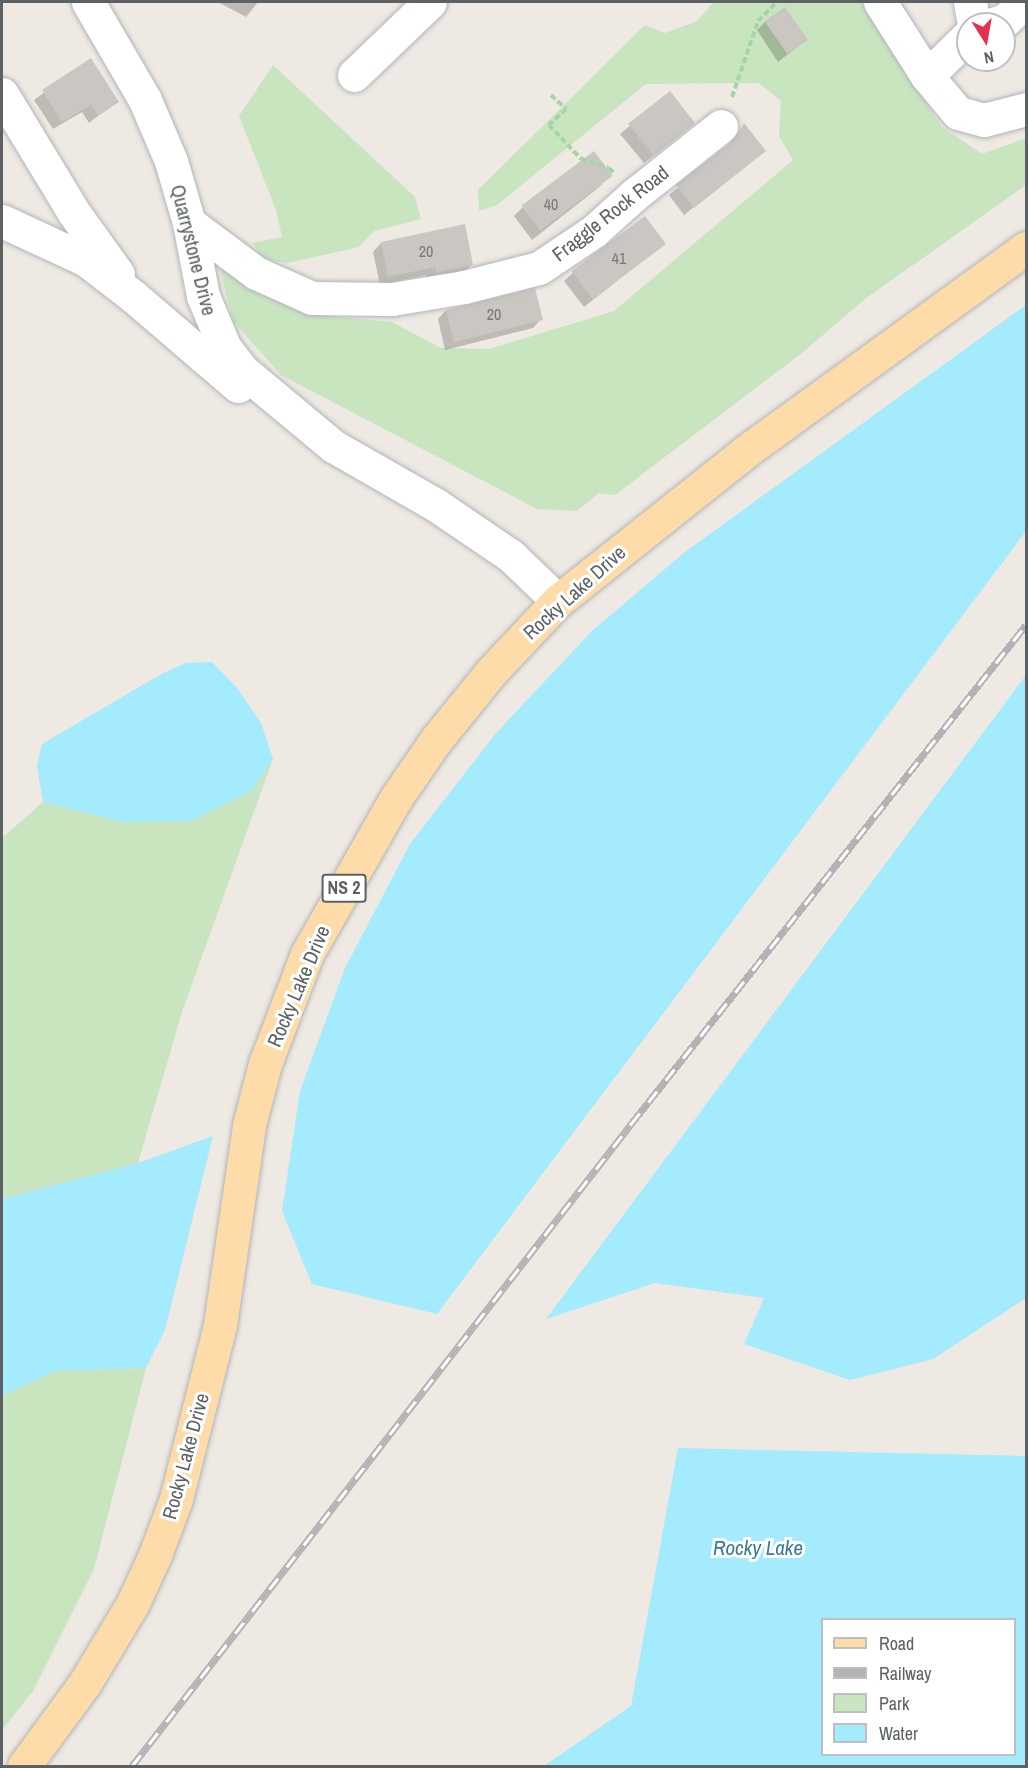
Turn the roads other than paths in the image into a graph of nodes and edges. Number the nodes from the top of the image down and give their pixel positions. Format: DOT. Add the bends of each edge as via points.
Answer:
graph roads {
  1 [pos="88,2"];
  2 [pos="430,2"];
  3 [pos="880,2"];
  4 [pos="956,48"];
  5 [pos="354,75"];
  6 [pos="927,76"];
  7 [pos="2,94"];
  8 [pos="1026,109"];
  9 [pos="721,126"];
  10 [pos="2,221"];
  11 [pos="189,222"];
  12 [pos="1026,248"];
  13 [pos="134,297"];
  14 [pos="333,446"];
  15 [pos="558,601"];
  16 [pos="24,1767"];
  1 -- 11 [label="lane, Quarrystone Drive" via="145,100 171,161"];
  2 -- 5 [label="lane"];
  3 -- 6 [label="lane"];
  4 -- 6 [label="lane"];
  6 -- 8 [label="lane" via="958,113 984,120"];
  7 -- 13 [label="lane" via="74,213"];
  9 -- 11 [label="lane, Fraggle Rock Road" via="594,231 539,268 464,287 392,299 312,298 256,273"];
  10 -- 13 [label="lane" via="86,260"];
  11 -- 14 [label="lane, Quarrystone Drive" via="203,296 225,348 243,371"];
  12 -- 15 [label="main road, Rocky Lake Drive / NS 2" via="745,452"];
  13 -- 14 [label="lane" via="224,376 282,417"];
  14 -- 15 [label="lane, Quarrystone Drive" via="436,505 511,556"];
  15 -- 16 [label="main road, Rocky Lake Drive / NS 2" via="491,672 436,740 396,798 307,954 265,1064 249,1125 219,1325 176,1498 133,1603 85,1683"];
}
